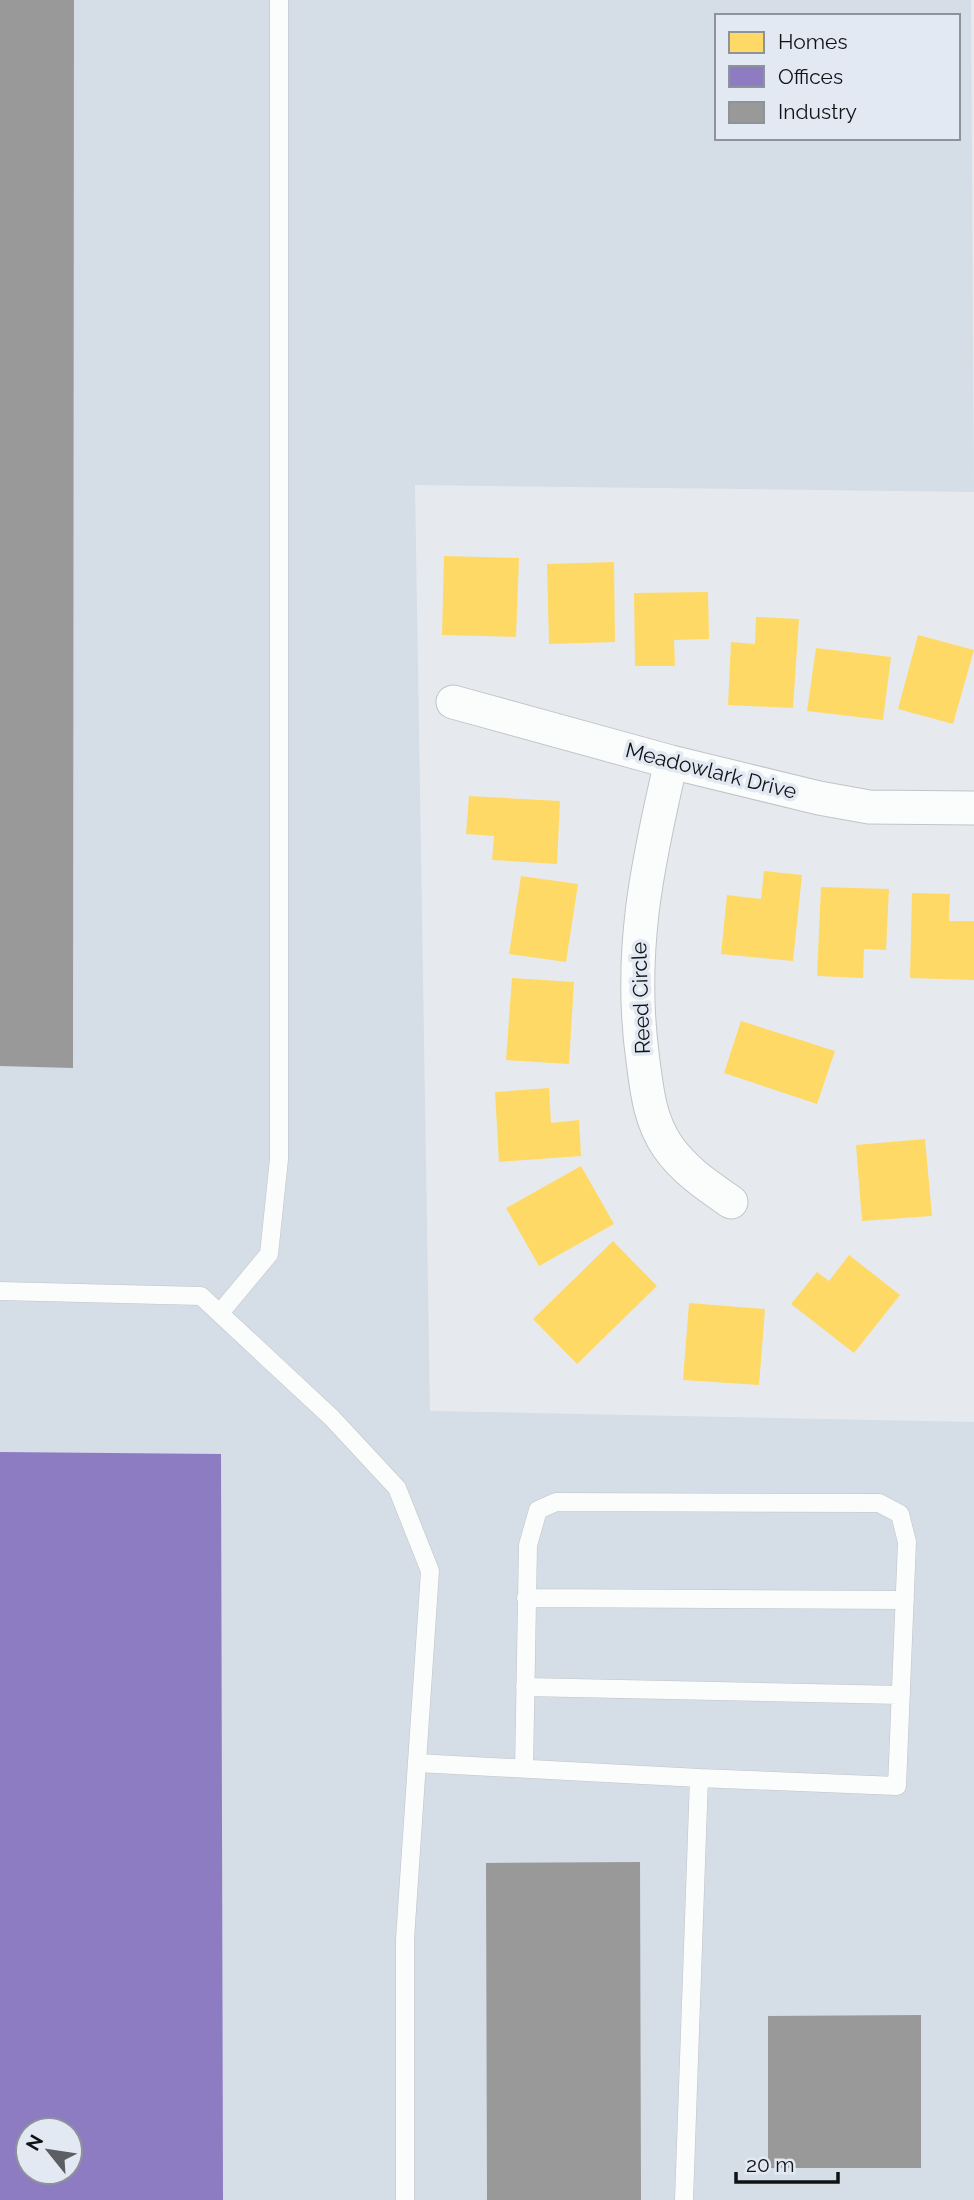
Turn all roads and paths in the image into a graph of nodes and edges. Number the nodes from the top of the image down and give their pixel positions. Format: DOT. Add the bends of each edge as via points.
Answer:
graph roads {
  1 [pos="279,0"];
  2 [pos="453,702"];
  3 [pos="671,762"];
  4 [pos="974,808"];
  5 [pos="731,1202"];
  6 [pos="0,1292"];
  7 [pos="220,1313"];
  8 [pos="526,1598"];
  9 [pos="905,1600"];
  10 [pos="525,1686"];
  11 [pos="901,1695"];
  12 [pos="417,1763"];
  13 [pos="524,1769"];
  14 [pos="699,1778"];
  15 [pos="405,2200"];
  16 [pos="684,2200"];
  1 -- 7 [label="lane" via="279,1159 269,1254"];
  2 -- 3 [label="street, Meadowlark Drive"];
  3 -- 4 [label="street, Meadowlark Drive" via="869,807"];
  3 -- 5 [label="street, Reed Circle" via="646,871 639,938 638,1025 649,1109 668,1146 694,1177"];
  6 -- 7 [label="lane" via="201,1296"];
  7 -- 12 [label="lane" via="332,1418 397,1488 430,1571"];
  8 -- 9 [label="lane"];
  8 -- 9 [label="lane" via="528,1545 538,1510 556,1502 879,1503 900,1514 907,1542"];
  8 -- 10 [label="lane"];
  9 -- 11 [label="lane"];
  10 -- 11 [label="lane"];
  10 -- 13 [label="lane"];
  11 -- 14 [label="lane" via="897,1786"];
  12 -- 13 [label="lane"];
  12 -- 15 [label="lane" via="405,1939"];
  13 -- 14 [label="lane"];
  14 -- 16 [label="lane"];
}
